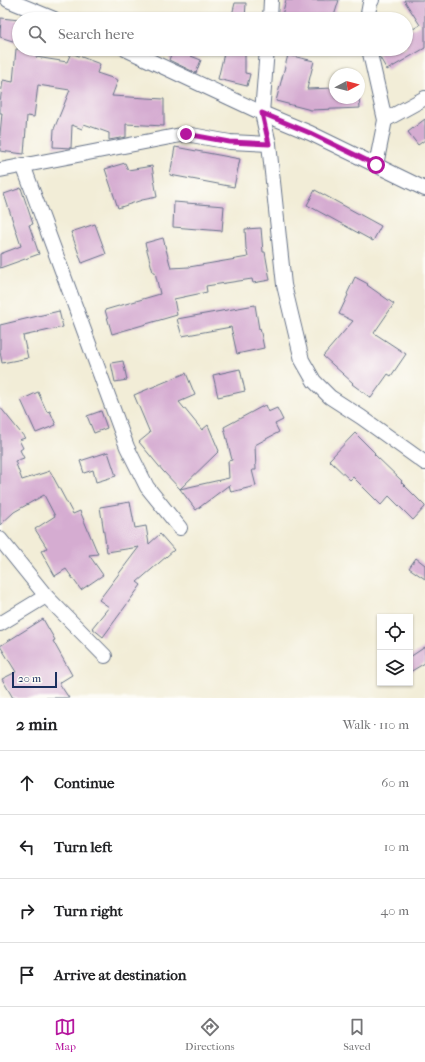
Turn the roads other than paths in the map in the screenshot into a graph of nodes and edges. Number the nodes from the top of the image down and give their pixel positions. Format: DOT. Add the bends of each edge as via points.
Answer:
graph roads {
  1 [pos="8,0"];
  2 [pos="272,0"];
  3 [pos="372,0"];
  4 [pos="37,12"];
  5 [pos="271,12"];
  6 [pos="368,12"];
  7 [pos="140,56"];
  8 [pos="266,56"];
  9 [pos="371,56"];
  10 [pos="425,98"];
  11 [pos="262,113"];
  12 [pos="385,120"];
  13 [pos="269,144"];
  14 [pos="23,165"];
  15 [pos="376,165"];
  16 [pos="0,170"];
  17 [pos="425,189"];
  18 [pos="425,463"];
  19 [pos="180,528"];
  20 [pos="0,539"];
  21 [pos="46,596"];
  22 [pos="0,624"];
  23 [pos="105,656"];
  1 -- 4 [label="street"];
  2 -- 5 [label="street"];
  3 -- 6 [label="street"];
  7 -- 11 [label="street"];
  8 -- 11 [label="street"];
  9 -- 12 [label="street"];
  10 -- 12 [label="street"];
  11 -- 13 [label="street"];
  11 -- 15 [label="street"];
  12 -- 15 [label="street"];
  13 -- 14 [label="street" via="230,142 186,134"];
  13 -- 18 [label="street" via="284,285 302,360 314,381 330,397"];
  14 -- 16 [label="street"];
  14 -- 19 [label="street" via="128,447 147,487"];
  15 -- 17 [label="street"];
  20 -- 21 [label="street"];
  21 -- 22 [label="street"];
  21 -- 23 [label="street"];
}
